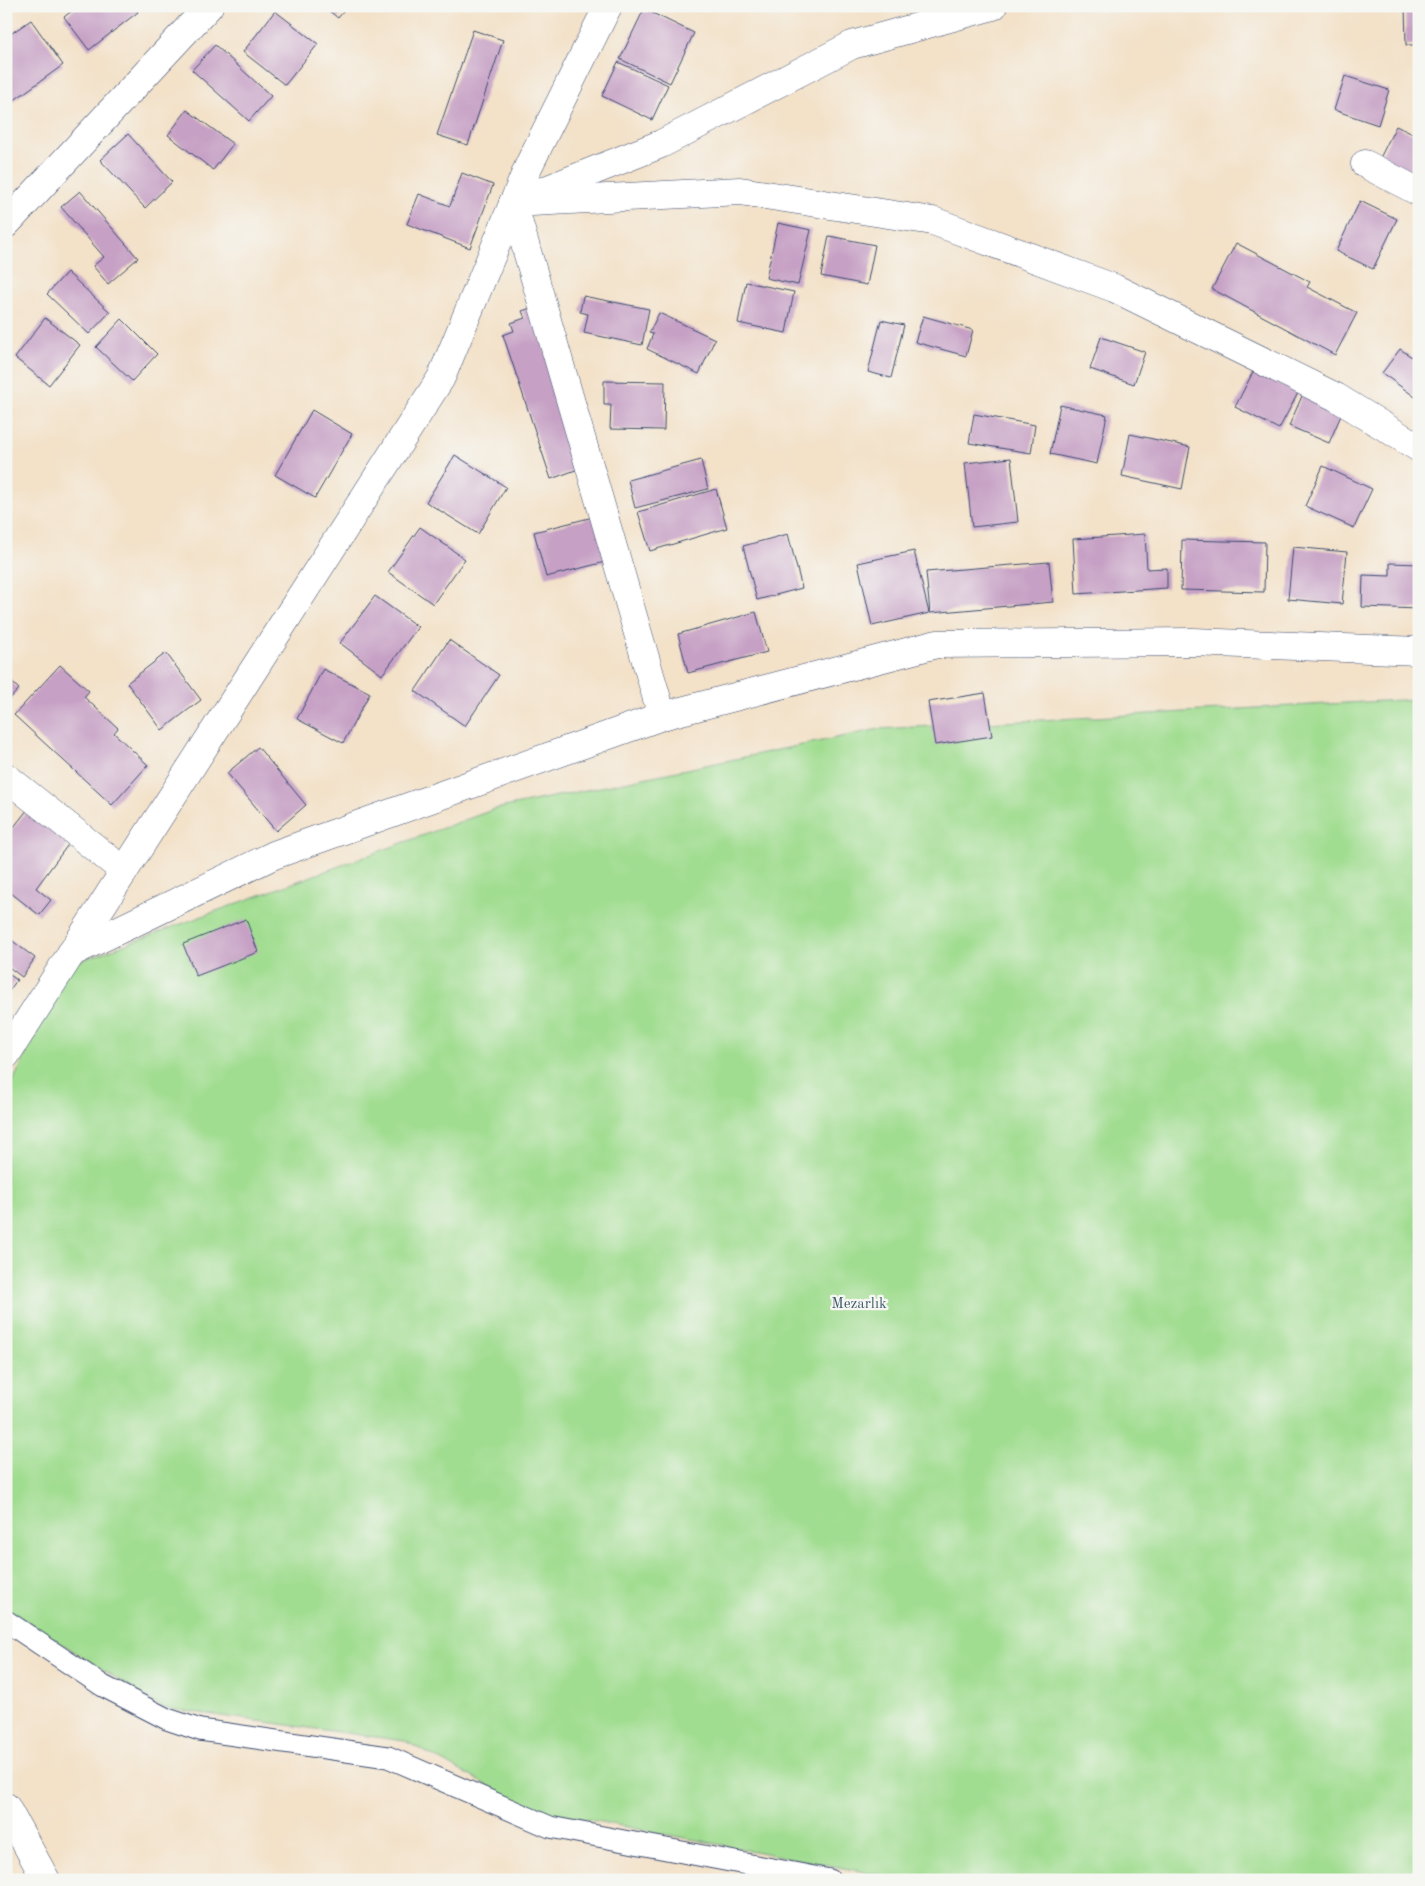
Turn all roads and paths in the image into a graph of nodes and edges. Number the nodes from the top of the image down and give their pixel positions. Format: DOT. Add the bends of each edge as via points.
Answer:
graph roads {
  1 [pos="209,6"];
  2 [pos="608,6"];
  3 [pos="992,6"];
  4 [pos="1365,164"];
  5 [pos="1419,192"];
  6 [pos="513,203"];
  7 [pos="6,224"];
  8 [pos="1419,448"];
  9 [pos="1419,651"];
  10 [pos="662,716"];
  11 [pos="6,777"];
  12 [pos="124,871"];
  13 [pos="72,953"];
  14 [pos="6,1055"];
  15 [pos="6,1621"];
  16 [pos="6,1807"];
  17 [pos="46,1880"];
  18 [pos="830,1880"];
  1 -- 7 [label="street"];
  2 -- 6 [label="street"];
  3 -- 6 [label="street" via="852,45 661,144"];
  4 -- 5 [label="street"];
  6 -- 8 [label="street" via="740,191 933,221 1114,288 1336,397"];
  6 -- 10 [label="street"];
  6 -- 12 [label="street" via="441,378"];
  9 -- 10 [label="street" via="1193,642 937,644"];
  10 -- 13 [label="street" via="274,855"];
  11 -- 12 [label="street"];
  12 -- 13 [label="street"];
  13 -- 14 [label="street"];
  15 -- 18 [label="lane" via="103,1686 167,1719 200,1730 388,1757 550,1827"];
  16 -- 17 [label="street"];
}
